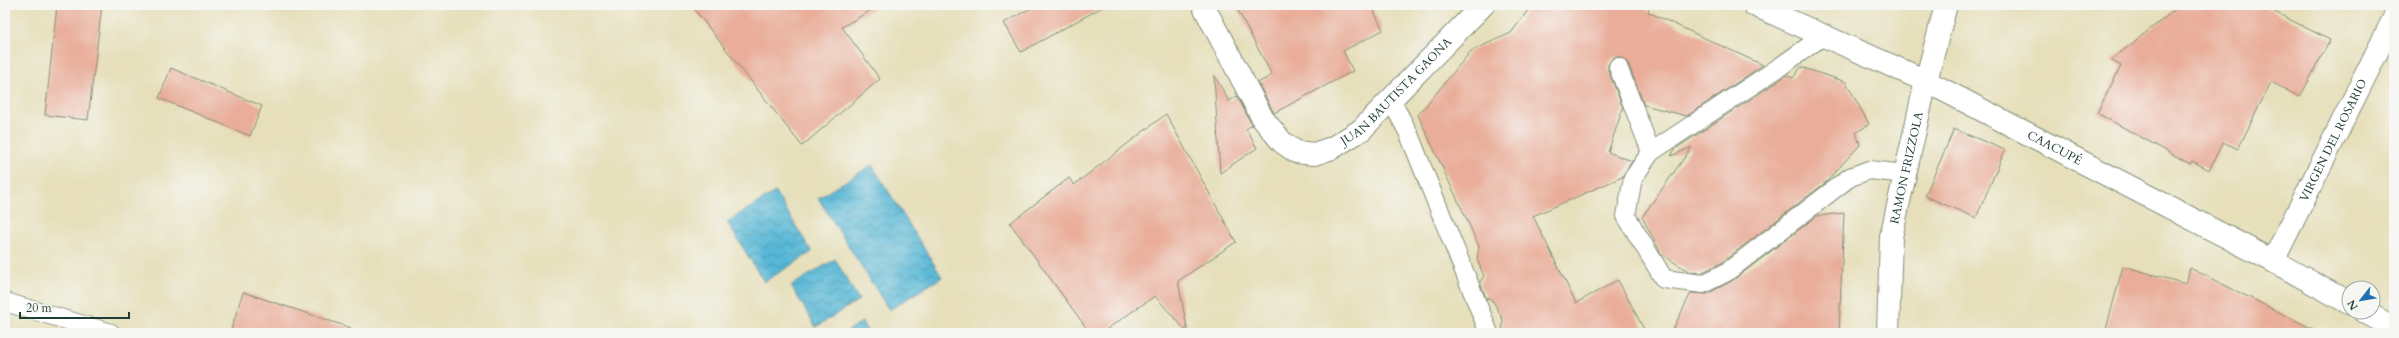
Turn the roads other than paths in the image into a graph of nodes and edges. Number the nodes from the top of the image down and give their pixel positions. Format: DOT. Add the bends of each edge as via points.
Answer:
graph roads {
  1 [pos="1203,5"];
  2 [pos="1483,5"];
  3 [pos="1754,5"];
  4 [pos="1946,5"];
  5 [pos="2394,18"];
  6 [pos="1823,36"];
  7 [pos="1618,67"];
  8 [pos="1926,81"];
  9 [pos="1391,100"];
  10 [pos="1651,152"];
  11 [pos="1905,174"];
  12 [pos="2273,261"];
  13 [pos="2341,299"];
  14 [pos="5,302"];
  15 [pos="2380,320"];
  16 [pos="2394,328"];
  17 [pos="110,333"];
  18 [pos="1489,333"];
  19 [pos="1888,333"];
  1 -- 9 [label="street, JUAN BAUTISTA GAONA" via="1263,119 1282,142 1296,152 1314,154 1332,148 1361,130"];
  2 -- 9 [label="street, JUAN BAUTISTA GAONA"];
  3 -- 6 [label="street, CAACUPÉ"];
  4 -- 8 [label="street, RAMON FRIZZOLA"];
  5 -- 12 [label="street, VIRGEN DEL ROSARIO"];
  6 -- 8 [label="street, CAACUPÉ"];
  6 -- 10 [label="lane"];
  7 -- 10 [label="lane"];
  8 -- 11 [label="street, RAMON FRIZZOLA"];
  8 -- 12 [label="street, CAACUPÉ"];
  9 -- 18 [label="lane" via="1408,132"];
  10 -- 11 [label="lane" via="1633,178 1626,216 1664,279 1703,284 1727,272 1850,177 1869,170"];
  11 -- 19 [label="street, RAMON FRIZZOLA" via="1891,237"];
  12 -- 13 [label="street, CAACUPÉ"];
  14 -- 17 [label="lane"];
  15 -- 16 [label="street"];
}
